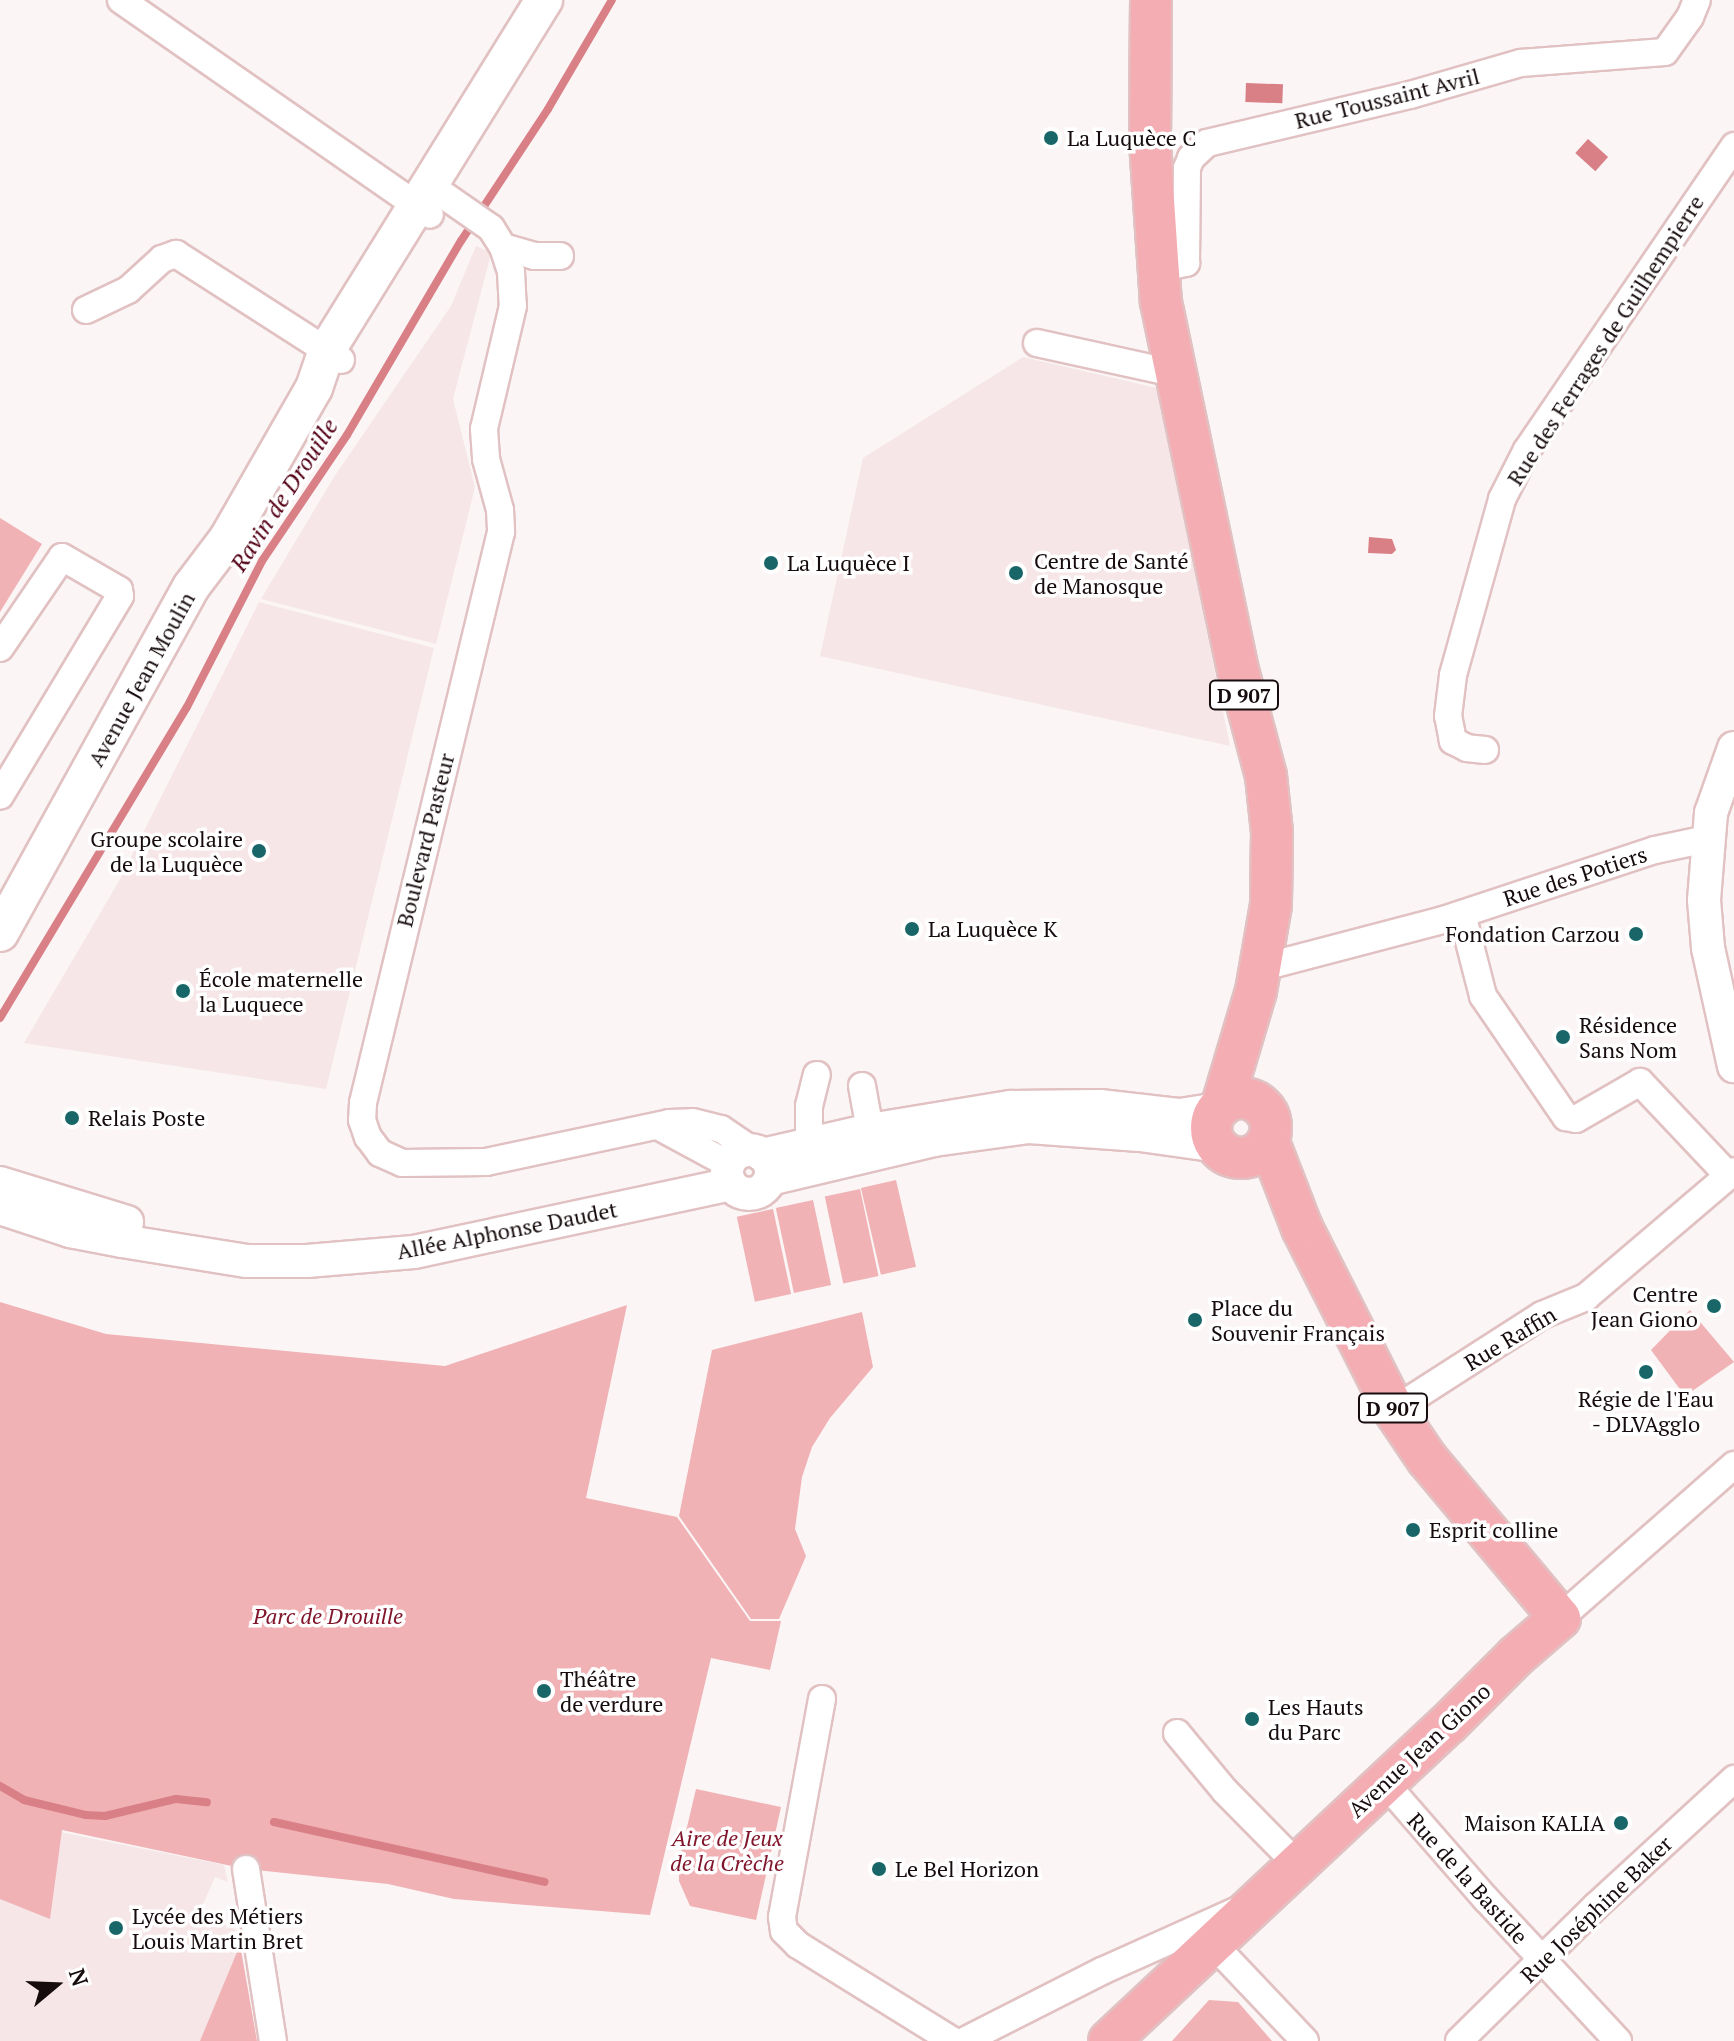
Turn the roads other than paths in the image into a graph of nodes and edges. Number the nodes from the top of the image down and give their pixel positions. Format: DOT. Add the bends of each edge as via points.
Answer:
graph roads {
  1 [pos="121,0"];
  2 [pos="544,0"];
  3 [pos="1151,0"];
  4 [pos="1697,0"];
  5 [pos="1734,146"];
  6 [pos="438,206"];
  7 [pos="497,237"];
  8 [pos="560,256"];
  9 [pos="1157,269"];
  10 [pos="86,310"];
  11 [pos="1037,343"];
  12 [pos="334,355"];
  13 [pos="1174,373"];
  14 [pos="0,648"];
  15 [pos="1734,748"];
  16 [pos="1485,750"];
  17 [pos="0,796"];
  18 [pos="1707,839"];
  19 [pos="1462,914"];
  20 [pos="0,933"];
  21 [pos="1258,980"];
  22 [pos="1732,1047"];
  23 [pos="817,1075"];
  24 [pos="862,1086"];
  25 [pos="1237,1127"];
  26 [pos="870,1130"];
  27 [pos="809,1143"];
  28 [pos="748,1166"];
  29 [pos="1730,1173"];
  30 [pos="0,1183"];
  31 [pos="0,1208"];
  32 [pos="1394,1410"];
  33 [pos="1734,1465"];
  34 [pos="1560,1618"];
  35 [pos="822,1699"];
  36 [pos="1177,1733"];
  37 [pos="1734,1779"];
  38 [pos="1385,1783"];
  39 [pos="1297,1864"];
  40 [pos="246,1869"];
  41 [pos="1254,1903"];
  42 [pos="1212,1943"];
  43 [pos="1542,1959"];
  44 [pos="273,2041"];
  45 [pos="953,2041"];
  46 [pos="964,2041"];
  47 [pos="1109,2041"];
  48 [pos="1305,2041"];
  49 [pos="1459,2041"];
  50 [pos="1618,2041"];
  1 -- 6 [label="street"];
  2 -- 6 [label="main road, Avenue Jean Moulin" via="467,127"];
  3 -- 9 [label="main road, D 907" via="1150,142"];
  4 -- 9 [label="street, Rue Toussaint Avril" via="1665,52 1521,63 1207,143 1191,158 1185,186 1186,263"];
  5 -- 16 [label="street, Rue des Ferrages de Guilhempierre" via="1527,450 1502,499 1453,675 1448,716 1453,741"];
  6 -- 7 [label="street"];
  6 -- 12 [label="main road, Avenue Jean Moulin"];
  7 -- 8 [label="street" via="534,256"];
  7 -- 28 [label="street, Boulevard Pasteur" via="513,282 513,306 483,437 501,532 362,1120 368,1137 388,1157 420,1165 495,1160 658,1126"];
  9 -- 13 [label="main road, D 907"];
  10 -- 12 [label="street" via="128,290 162,259 176,254"];
  11 -- 13 [label="street"];
  12 -- 20 [label="main road, Avenue Jean Moulin" via="228,538 191,587"];
  13 -- 21 [label="main road, D 907" via="1269,799 1273,878"];
  14 -- 17 [label="street" via="62,557 119,590"];
  15 -- 18 [label="street"];
  18 -- 19 [label="street, Rue des Potiers" via="1655,850"];
  18 -- 22 [label="street" via="1708,948"];
  19 -- 21 [label="street, Rue des Potiers"];
  19 -- 29 [label="street" via="1483,996 1569,1120 1640,1082"];
  21 -- 25 [label="main road"];
  23 -- 27 [label="street" via="809,1106"];
  24 -- 26 [label="street"];
  25 -- 26 [label="street, Allée Alphonse Daudet" via="1100,1106 1011,1107"];
  25 -- 28 [label="street, Allée Alphonse Daudet" via="1140,1135 1013,1128"];
  25 -- 32 [label="main road, D 907" via="1302,1228"];
  26 -- 27 [label="street, Allée Alphonse Daudet"];
  27 -- 28 [label="street, Allée Alphonse Daudet"];
  28 -- 30 [label="street, Allée Alphonse Daudet" via="404,1235 252,1242 127,1222"];
  28 -- 31 [label="street, Allée Alphonse Daudet" via="414,1252 307,1261 247,1261 122,1241"];
  29 -- 32 [label="street, Rue Raffin" via="1586,1297 1542,1315"];
  32 -- 34 [label="main road, D 907" via="1427,1459"];
  33 -- 34 [label="street, Avenue Jean Giono"];
  34 -- 38 [label="main road, Avenue Jean Giono"];
  35 -- 45 [label="street" via="782,1917 784,1931 798,1945"];
  36 -- 39 [label="street"];
  37 -- 43 [label="street, Rue Joséphine Baker"];
  38 -- 39 [label="main road, Avenue Jean Giono"];
  38 -- 43 [label="street, Rue de la Bastide"];
  39 -- 41 [label="main road, Avenue Jean Giono"];
  40 -- 44 [label="street"];
  41 -- 42 [label="main road, Avenue Jean Giono"];
  41 -- 46 [label="street"];
  42 -- 47 [label="main road, Avenue Jean Giono"];
  42 -- 48 [label="street"];
  43 -- 49 [label="street, Rue Joséphine Baker"];
  43 -- 50 [label="street, Rue de la Bastide"];
}
